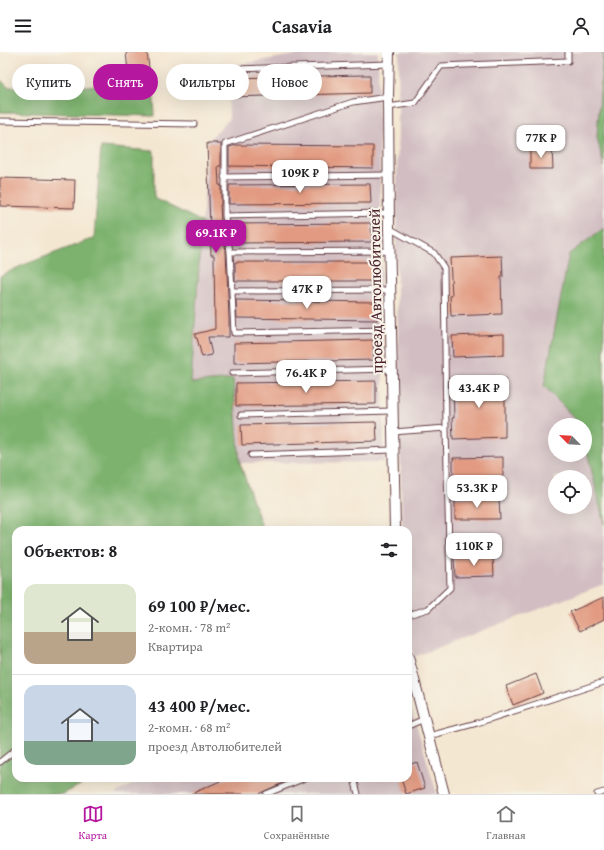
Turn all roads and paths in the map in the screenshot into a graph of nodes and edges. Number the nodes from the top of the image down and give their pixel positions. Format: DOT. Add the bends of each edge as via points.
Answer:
graph roads {
  1 [pos="389,52"];
  2 [pos="568,52"];
  3 [pos="388,64"];
  4 [pos="249,69"];
  5 [pos="388,102"];
  6 [pos="0,121"];
  7 [pos="194,124"];
  8 [pos="389,175"];
  9 [pos="224,177"];
  10 [pos="389,213"];
  11 [pos="225,216"];
  12 [pos="389,228"];
  13 [pos="389,251"];
  14 [pos="230,252"];
  15 [pos="390,290"];
  16 [pos="233,291"];
  17 [pos="391,330"];
  18 [pos="391,369"];
  19 [pos="232,373"];
  20 [pos="392,411"];
  21 [pos="241,415"];
  22 [pos="446,428"];
  23 [pos="392,432"];
  24 [pos="392,450"];
  25 [pos="251,455"];
  26 [pos="395,526"];
  27 [pos="412,614"];
  28 [pos="412,672"];
  29 [pos="604,682"];
  30 [pos="424,719"];
  31 [pos="412,724"];
  32 [pos="429,736"];
  33 [pos="12,752"];
  34 [pos="0,762"];
  35 [pos="295,782"];
  36 [pos="355,782"];
  37 [pos="604,792"];
  38 [pos="266,794"];
  39 [pos="358,794"];
  40 [pos="444,794"];
  41 [pos="597,794"];
  1 -- 3 [label="street, проезд Автолюбителей"];
  2 -- 5 [label="lane" via="568,61 441,66 415,103"];
  3 -- 4 [label="lane"];
  3 -- 5 [label="street, проезд Автолюбителей"];
  5 -- 8 [label="street, проезд Автолюбителей"];
  5 -- 9 [label="lane" via="353,102 225,144"];
  6 -- 7 [label="lane"];
  8 -- 9 [label="lane"];
  8 -- 10 [label="street, проезд Автолюбителей"];
  9 -- 11 [label="lane"];
  10 -- 11 [label="lane"];
  10 -- 12 [label="street, проезд Автолюбителей"];
  11 -- 14 [label="lane"];
  12 -- 13 [label="street, проезд Автолюбителей"];
  12 -- 22 [label="lane" via="434,253 444,268"];
  13 -- 14 [label="lane"];
  13 -- 15 [label="street, проезд Автолюбителей"];
  14 -- 16 [label="lane"];
  15 -- 16 [label="lane"];
  15 -- 17 [label="street, проезд Автолюбителей"];
  16 -- 17 [label="lane" via="234,333"];
  17 -- 18 [label="street, проезд Автолюбителей"];
  18 -- 19 [label="lane"];
  18 -- 20 [label="street, проезд Автолюбителей"];
  20 -- 21 [label="lane"];
  20 -- 23 [label="street, проезд Автолюбителей"];
  22 -- 23 [label="lane"];
  22 -- 27 [label="lane" via="450,588 428,609"];
  23 -- 24 [label="street, проезд Автолюбителей"];
  24 -- 25 [label="lane"];
  24 -- 26 [label="street, проезд Автолюбителей"];
  28 -- 30 [label="street"];
  29 -- 32 [label="lane"];
  30 -- 31 [label="lane"];
  30 -- 32 [label="street"];
  32 -- 40 [label="street"];
  33 -- 34 [label="lane"];
  35 -- 38 [label="lane"];
  36 -- 39 [label="lane"];
  37 -- 41 [label="lane"];
}
